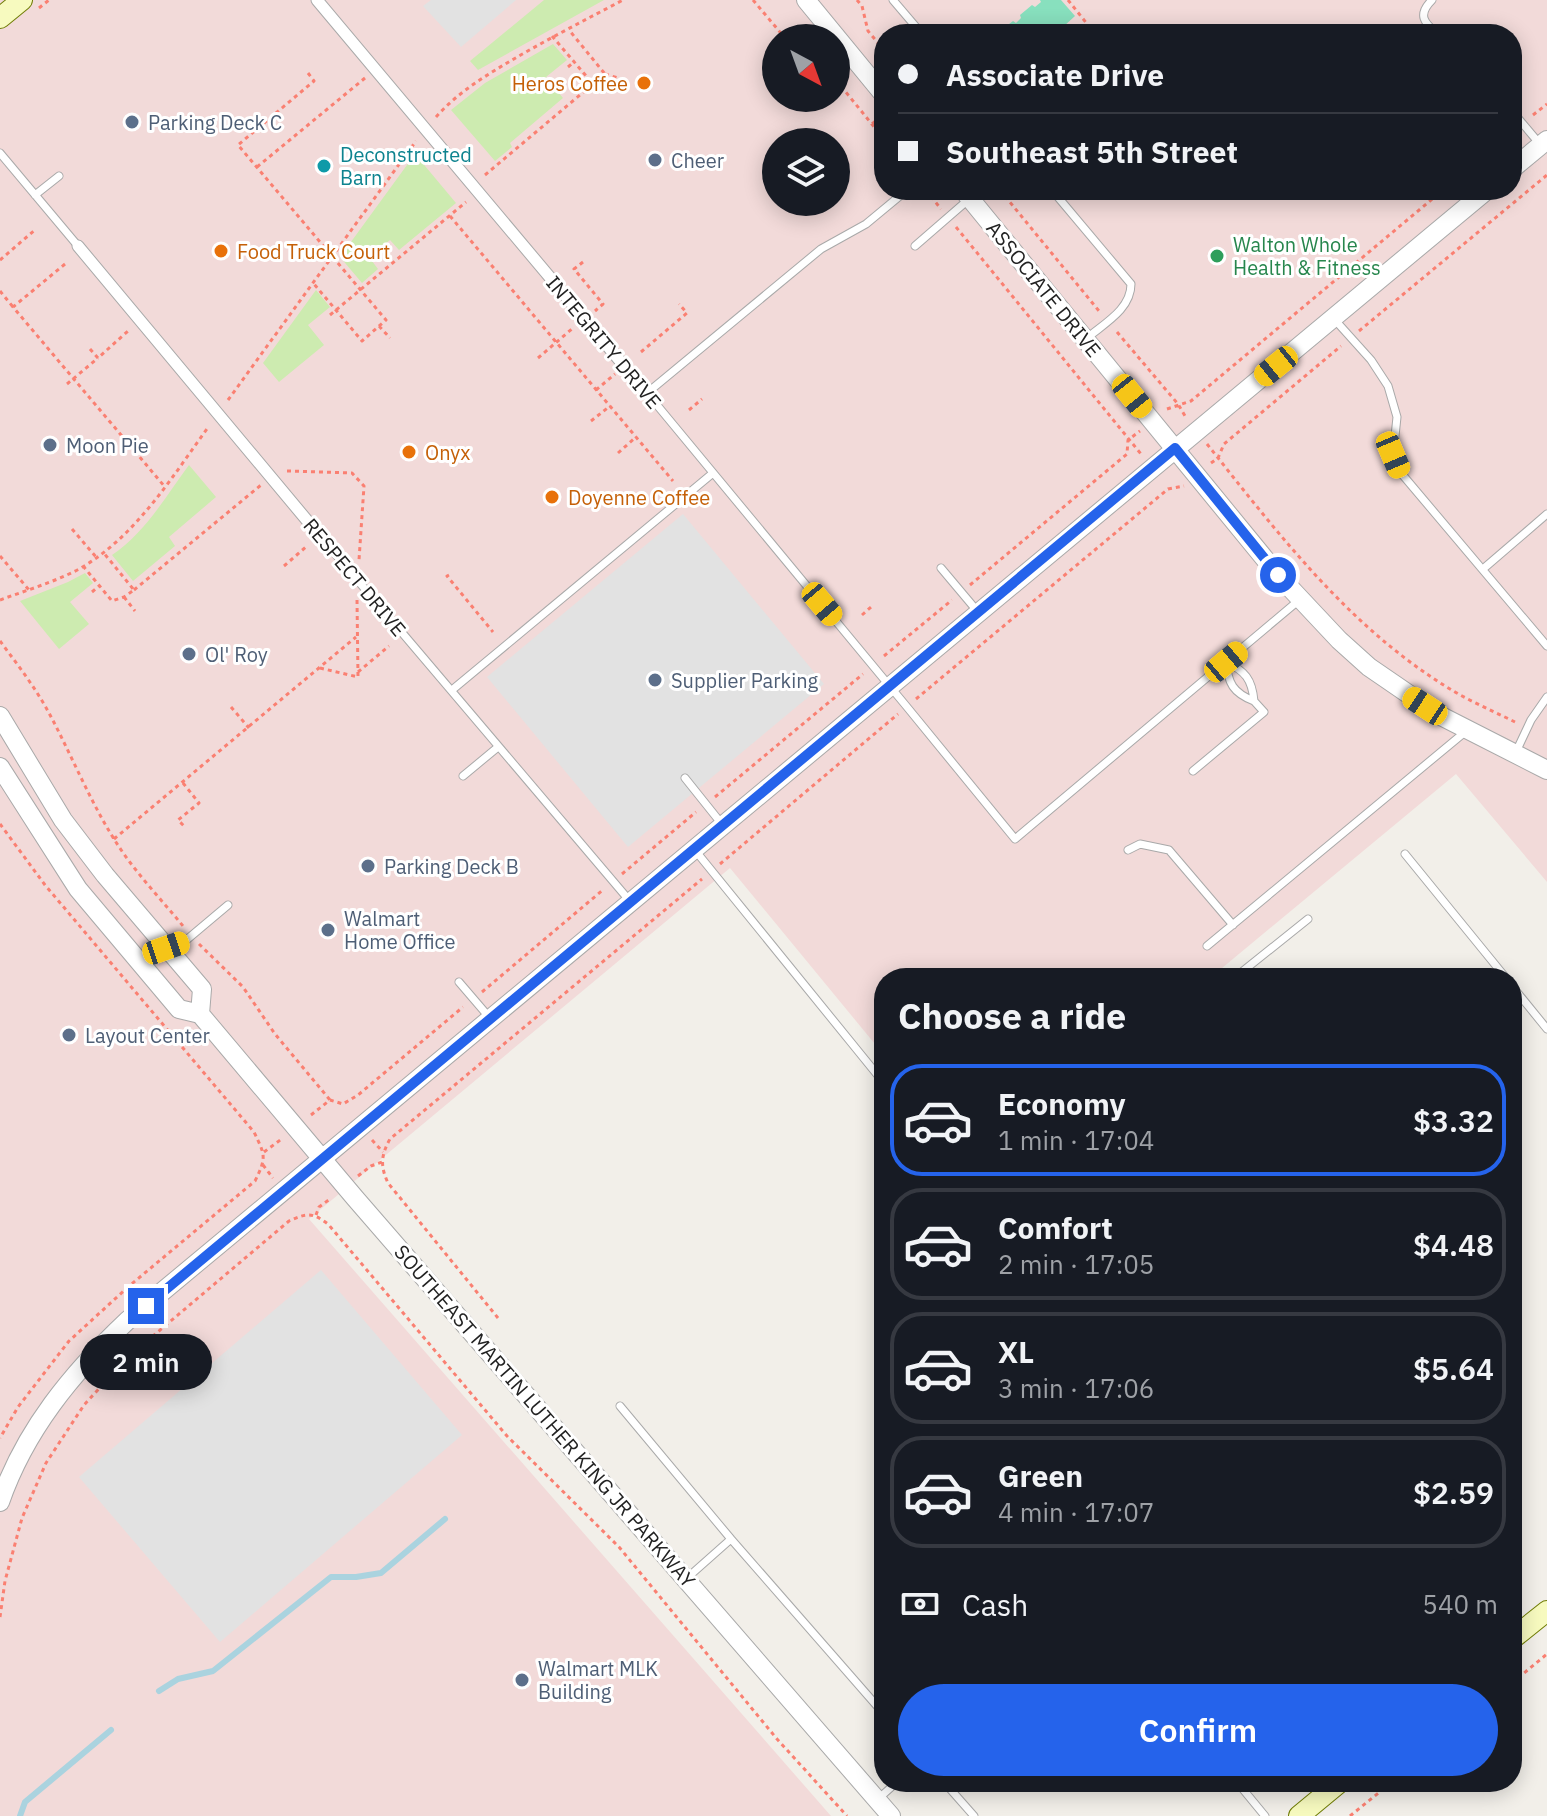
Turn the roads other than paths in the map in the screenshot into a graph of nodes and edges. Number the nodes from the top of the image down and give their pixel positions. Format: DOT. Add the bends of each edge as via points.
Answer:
graph roads {
  1 [pos="22,0"];
  2 [pos="317,0"];
  3 [pos="806,0"];
  4 [pos="893,0"];
  5 [pos="1432,0"];
  6 [pos="0,18"];
  7 [pos="913,24"];
  8 [pos="1425,24"];
  9 [pos="874,83"];
  10 [pos="1522,121"];
  11 [pos="1544,143"];
  12 [pos="0,153"];
  13 [pos="1522,161"];
  14 [pos="59,176"];
  15 [pos="35,195"];
  16 [pos="895,200"];
  17 [pos="960,200"];
  18 [pos="971,200"];
  19 [pos="1060,200"];
  20 [pos="1475,200"];
  21 [pos="915,246"];
  22 [pos="80,248"];
  23 [pos="1333,318"];
  24 [pos="1086,339"];
  25 [pos="647,393"];
  26 [pos="1175,448"];
  27 [pos="713,473"];
  28 [pos="1547,514"];
  29 [pos="320,536"];
  30 [pos="941,568"];
  31 [pos="1483,569"];
  32 [pos="1300,600"];
  33 [pos="979,612"];
  34 [pos="1547,646"];
  35 [pos="1226,662"];
  36 [pos="890,686"];
  37 [pos="452,690"];
  38 [pos="1547,697"];
  39 [pos="1254,701"];
  40 [pos="0,716"];
  41 [pos="1467,730"];
  42 [pos="498,747"];
  43 [pos="1515,754"];
  44 [pos="0,767"];
  45 [pos="1547,770"];
  46 [pos="1193,771"];
  47 [pos="463,776"];
  48 [pos="685,778"];
  49 [pos="723,825"];
  50 [pos="693,849"];
  51 [pos="1128,850"];
  52 [pos="1405,854"];
  53 [pos="631,902"];
  54 [pos="228,905"];
  55 [pos="1308,919"];
  56 [pos="1233,925"];
  57 [pos="1207,946"];
  58 [pos="166,948"];
  59 [pos="1247,968"];
  60 [pos="1498,968"];
  61 [pos="459,982"];
  62 [pos="1522,998"];
  63 [pos="200,1014"];
  64 [pos="490,1019"];
  65 [pos="1547,1029"];
  66 [pos="874,1071"];
  67 [pos="322,1159"];
  68 [pos="620,1406"];
  69 [pos="0,1502"];
  70 [pos="731,1539"];
  71 [pos="686,1579"];
  72 [pos="1547,1611"];
  73 [pos="1522,1631"];
  74 [pos="874,1703"];
  75 [pos="886,1792"];
  76 [pos="953,1792"];
  77 [pos="1245,1792"];
  78 [pos="1328,1792"];
  79 [pos="877,1800"];
  80 [pos="891,1816"];
  81 [pos="974,1816"];
  82 [pos="1265,1816"];
  83 [pos="1299,1816"];
  1 -- 6 [label="main road"];
  2 -- 25 [label="street, INTEGRITY DRIVE"];
  3 -- 9 [label="street"];
  4 -- 7 [label="lane"];
  5 -- 8 [label="lane" via="1423,16"];
  10 -- 11 [label="lane"];
  11 -- 13 [label="street"];
  12 -- 15 [label="lane, RESPECT DRIVE"];
  14 -- 15 [label="lane"];
  15 -- 22 [label="lane, RESPECT DRIVE"];
  16 -- 25 [label="lane" via="866,224 821,249"];
  17 -- 21 [label="lane"];
  18 -- 24 [label="street, ASSOCIATE DRIVE"];
  19 -- 24 [label="lane" via="1131,284 1125,305"];
  20 -- 23 [label="street"];
  22 -- 29 [label="street, RESPECT DRIVE"];
  23 -- 26 [label="street"];
  23 -- 31 [label="lane" via="1388,386 1397,417 1393,455 1401,473"];
  24 -- 26 [label="street, ASSOCIATE DRIVE"];
  25 -- 27 [label="lane, INTEGRITY DRIVE"];
  26 -- 32 [label="street, ASSOCIATE DRIVE"];
  26 -- 33 [label="street"];
  27 -- 36 [label="lane, INTEGRITY DRIVE"];
  27 -- 37 [label="lane"];
  28 -- 31 [label="lane"];
  29 -- 37 [label="lane, RESPECT DRIVE"];
  30 -- 33 [label="lane"];
  31 -- 34 [label="lane"];
  32 -- 35 [label="lane"];
  32 -- 41 [label="street, ASSOCIATE DRIVE" via="1369,667"];
  33 -- 36 [label="street"];
  35 -- 36 [label="lane, INTEGRITY DRIVE" via="1015,839"];
  35 -- 39 [label="lane" via="1242,670 1253,686"];
  35 -- 39 [label="lane" via="1228,680"];
  36 -- 49 [label="street"];
  37 -- 42 [label="lane, RESPECT DRIVE"];
  38 -- 43 [label="lane"];
  39 -- 46 [label="lane" via="1264,712"];
  40 -- 58 [label="street, SOUTHEAST MARTIN LUTHER KING JR PARKWAY" via="63,820"];
  41 -- 43 [label="street, ASSOCIATE DRIVE"];
  41 -- 56 [label="lane"];
  42 -- 47 [label="lane"];
  42 -- 53 [label="lane, RESPECT DRIVE"];
  43 -- 45 [label="street, ASSOCIATE DRIVE"];
  44 -- 63 [label="street, SOUTHEAST MARTIN LUTHER KING JR PARKWAY" via="78,889 179,1009"];
  48 -- 49 [label="lane"];
  49 -- 50 [label="street"];
  50 -- 53 [label="street"];
  50 -- 66 [label="lane"];
  51 -- 56 [label="lane" via="1140,844 1169,850"];
  52 -- 60 [label="lane"];
  53 -- 64 [label="street"];
  54 -- 58 [label="lane" via="184,942"];
  55 -- 59 [label="lane"];
  56 -- 57 [label="lane"];
  58 -- 63 [label="street, SOUTHEAST MARTIN LUTHER KING JR PARKWAY" via="202,989"];
  61 -- 64 [label="lane"];
  62 -- 65 [label="lane"];
  63 -- 67 [label="street, SOUTHEAST MARTIN LUTHER KING JR PARKWAY"];
  64 -- 67 [label="street"];
  67 -- 69 [label="street" via="92,1355 26,1444"];
  67 -- 71 [label="street, SOUTHEAST MARTIN LUTHER KING JR PARKWAY"];
  68 -- 70 [label="lane"];
  70 -- 71 [label="lane"];
  70 -- 74 [label="lane"];
  71 -- 79 [label="street, SOUTHEAST MARTIN LUTHER KING JR PARKWAY"];
  72 -- 73 [label="main road"];
  75 -- 79 [label="lane"];
  76 -- 81 [label="lane"];
  77 -- 82 [label="lane"];
  78 -- 83 [label="main road"];
  79 -- 80 [label="street, SOUTHEAST MARTIN LUTHER KING JR PARKWAY"];
}
